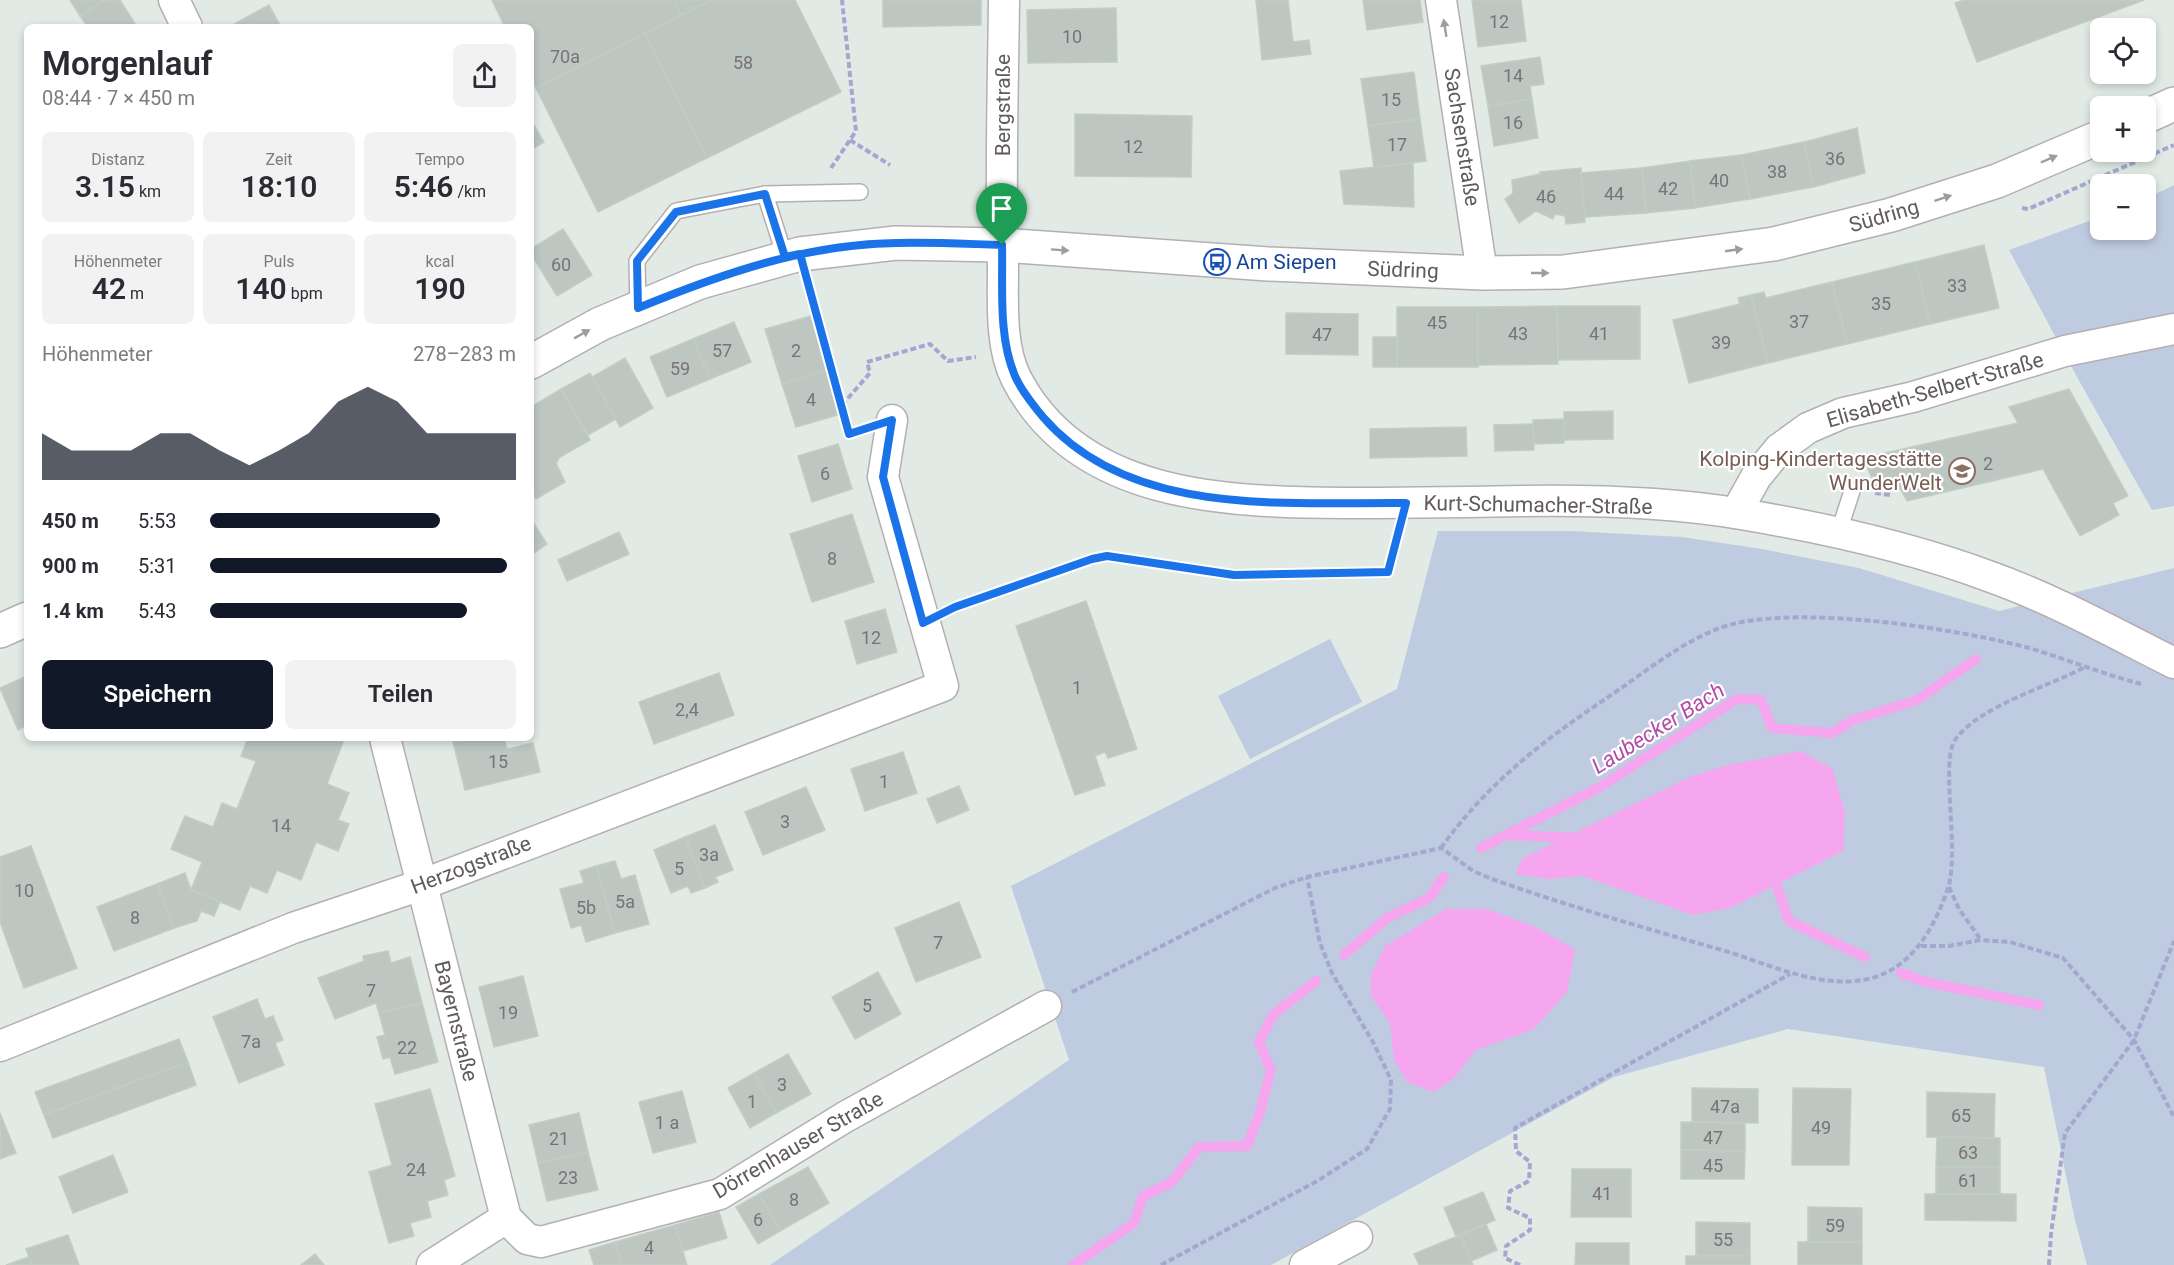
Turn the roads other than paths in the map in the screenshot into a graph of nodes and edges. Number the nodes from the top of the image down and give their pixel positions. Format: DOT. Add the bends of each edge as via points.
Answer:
graph roads {
  1 [pos="174,0"];
  2 [pos="1004,0"];
  3 [pos="1441,0"];
  4 [pos="186,24"];
  5 [pos="2174,104"];
  6 [pos="2156,112"];
  7 [pos="2090,141"];
  8 [pos="860,192"];
  9 [pos="765,194"];
  10 [pos="1002,245"];
  11 [pos="792,256"];
  12 [pos="1482,273"];
  13 [pos="638,308"];
  14 [pos="2174,329"];
  15 [pos="534,360"];
  16 [pos="892,420"];
  17 [pos="1852,491"];
  18 [pos="1736,513"];
  19 [pos="1838,534"];
  20 [pos="24,620"];
  21 [pos="0,631"];
  22 [pos="2174,663"];
  23 [pos="386,741"];
  24 [pos="421,885"];
  25 [pos="1046,1006"];
  26 [pos="0,1046"];
  27 [pos="506,1218"];
  28 [pos="1357,1237"];
  29 [pos="432,1265"];
  30 [pos="1305,1265"];
  1 -- 4 [label="street"];
  2 -- 10 [label="street, Bergstraße"];
  12 -- 3 [label="street, Sachsenstraße, one-way"];
  5 -- 6 [label="street"];
  12 -- 7 [label="street, Südring, one-way" via="1563,272 1774,244 1891,215 1997,181"];
  8 -- 9 [label="lane"];
  9 -- 11 [label="lane"];
  9 -- 13 [label="lane" via="676,212 637,261"];
  10 -- 11 [label="street, Südring" via="896,243"];
  10 -- 12 [label="street, Südring, one-way" via="1217,262"];
  10 -- 18 [label="street, Kurt-Schumacher-Straße" via="1008,353 1015,376 1055,430 1103,465 1133,478 1211,497 1290,502 1529,501"];
  11 -- 13 [label="street, Südring" via="700,282"];
  15 -- 13 [label="street, Südring, one-way"];
  14 -- 18 [label="street, Elisabeth-Selbert-Straße" via="2065,351 1913,397 1843,413 1817,424 1779,449 1756,477"];
  16 -- 24 [label="street, Herzogstraße" via="883,477 943,686"];
  17 -- 19 [label="lane"];
  18 -- 19 [label="street, Kurt-Schumacher-Straße"];
  19 -- 22 [label="street, Kurt-Schumacher-Straße" via="1991,576 2068,609"];
  20 -- 21 [label="street"];
  23 -- 24 [label="street, Bayernstraße"];
  24 -- 26 [label="street, Herzogstraße" via="293,928"];
  24 -- 27 [label="street, Bayernstraße"];
  25 -- 27 [label="street, Dörrenhauser Straße" via="845,1117 720,1194 541,1242 526,1239"];
  27 -- 29 [label="street"];
  28 -- 30 [label="street"];
}
